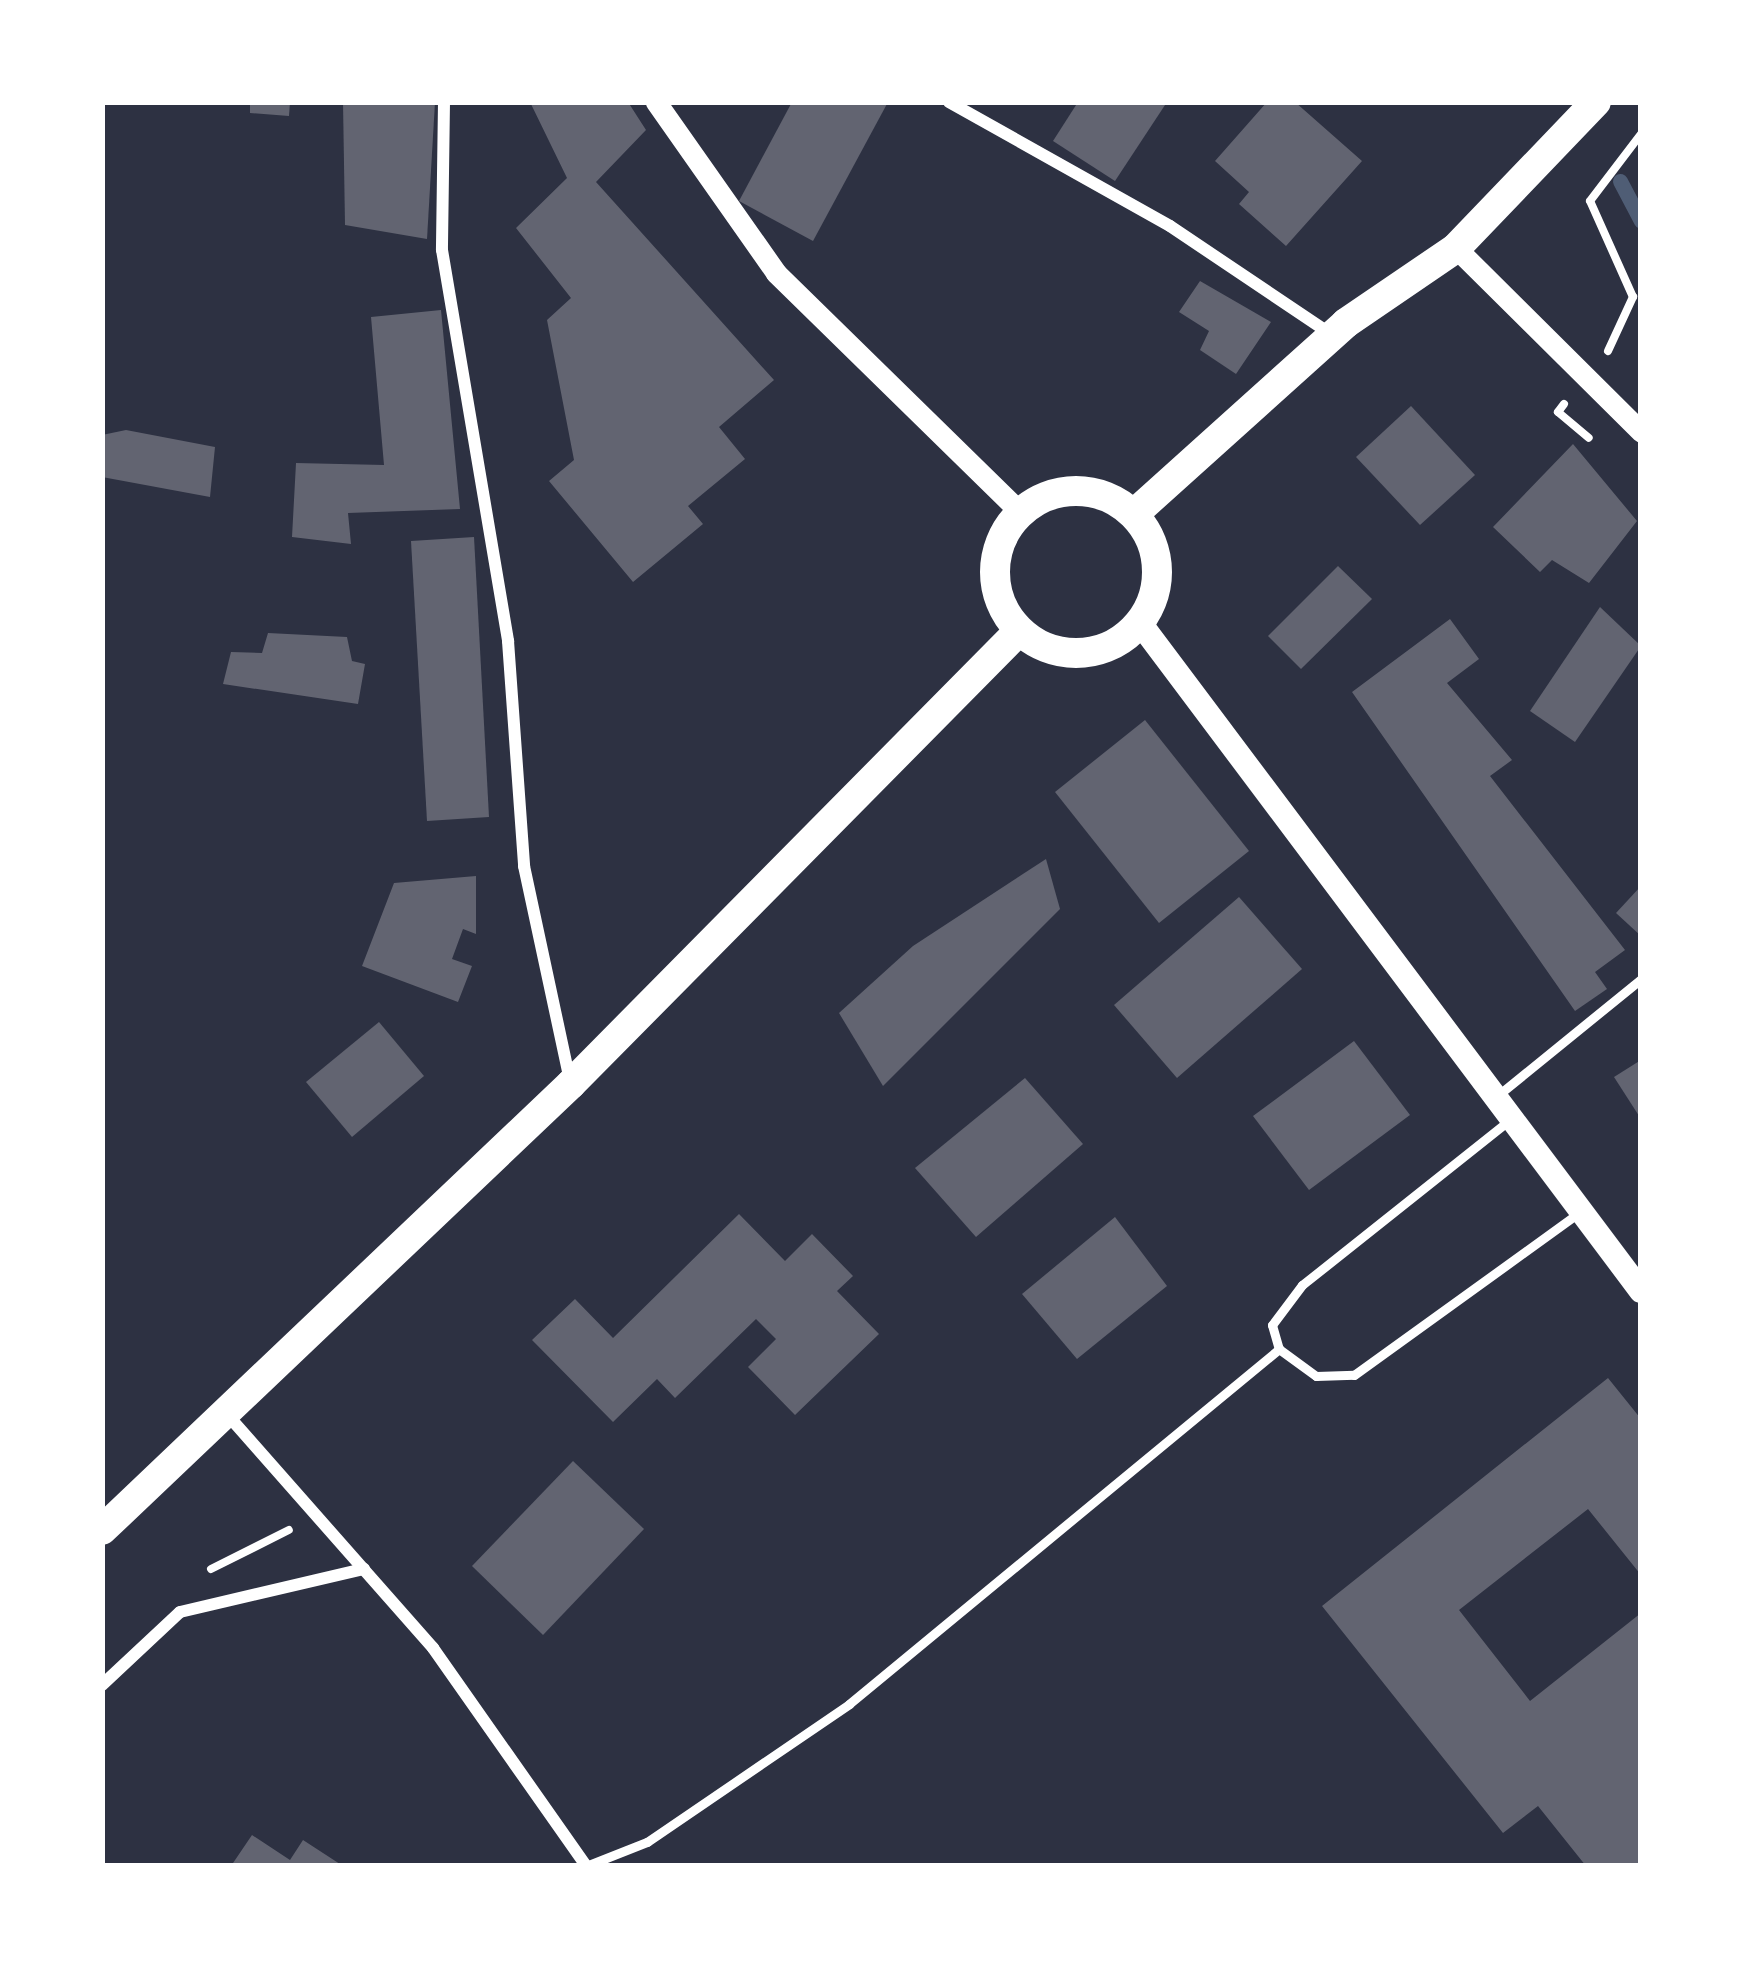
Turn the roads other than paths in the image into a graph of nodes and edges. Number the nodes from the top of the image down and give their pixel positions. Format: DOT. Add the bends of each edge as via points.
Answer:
graph roads {
  1 [pos="444,102"];
  2 [pos="656,102"];
  3 [pos="949,102"];
  4 [pos="1596,102"];
  5 [pos="1456,248"];
  6 [pos="1334,335"];
  7 [pos="1641,432"];
  8 [pos="1020,512"];
  9 [pos="1134,514"];
  10 [pos="1140,623"];
  11 [pos="1018,631"];
  12 [pos="1641,979"];
  13 [pos="571,1084"];
  14 [pos="1490,1101"];
  15 [pos="1507,1122"];
  16 [pos="1579,1214"];
  17 [pos="1641,1291"];
  18 [pos="1279,1349"];
  19 [pos="225,1412"];
  20 [pos="102,1530"];
  21 [pos="364,1569"];
  22 [pos="102,1685"];
  23 [pos="586,1866"];
  1 -- 13 [label="street" via="442,250 508,641 524,866"];
  2 -- 8 [label="street" via="776,273"];
  3 -- 6 [label="street" via="1170,226"];
  4 -- 5 [label="main road"];
  5 -- 6 [label="main road"];
  5 -- 7 [label="street"];
  6 -- 9 [label="main road"];
  8 -- 9 [label="main road" via="1078,491"];
  8 -- 11 [label="main road" via="994,558 994,585"];
  9 -- 10 [label="main road" via="1156,556"];
  10 -- 11 [label="main road" via="1095,652 1042,647"];
  10 -- 14 [label="main road"];
  11 -- 13 [label="main road"];
  12 -- 14 [label="lane"];
  13 -- 19 [label="main road"];
  14 -- 15 [label="main road"];
  15 -- 16 [label="main road"];
  15 -- 18 [label="lane" via="1302,1285 1272,1324"];
  16 -- 17 [label="main road"];
  16 -- 18 [label="lane" via="1354,1375 1316,1376"];
  18 -- 23 [label="lane" via="849,1704 647,1842"];
  19 -- 20 [label="main road"];
  19 -- 21 [label="street"];
  21 -- 22 [label="street" via="180,1612"];
  21 -- 23 [label="street"];
}
